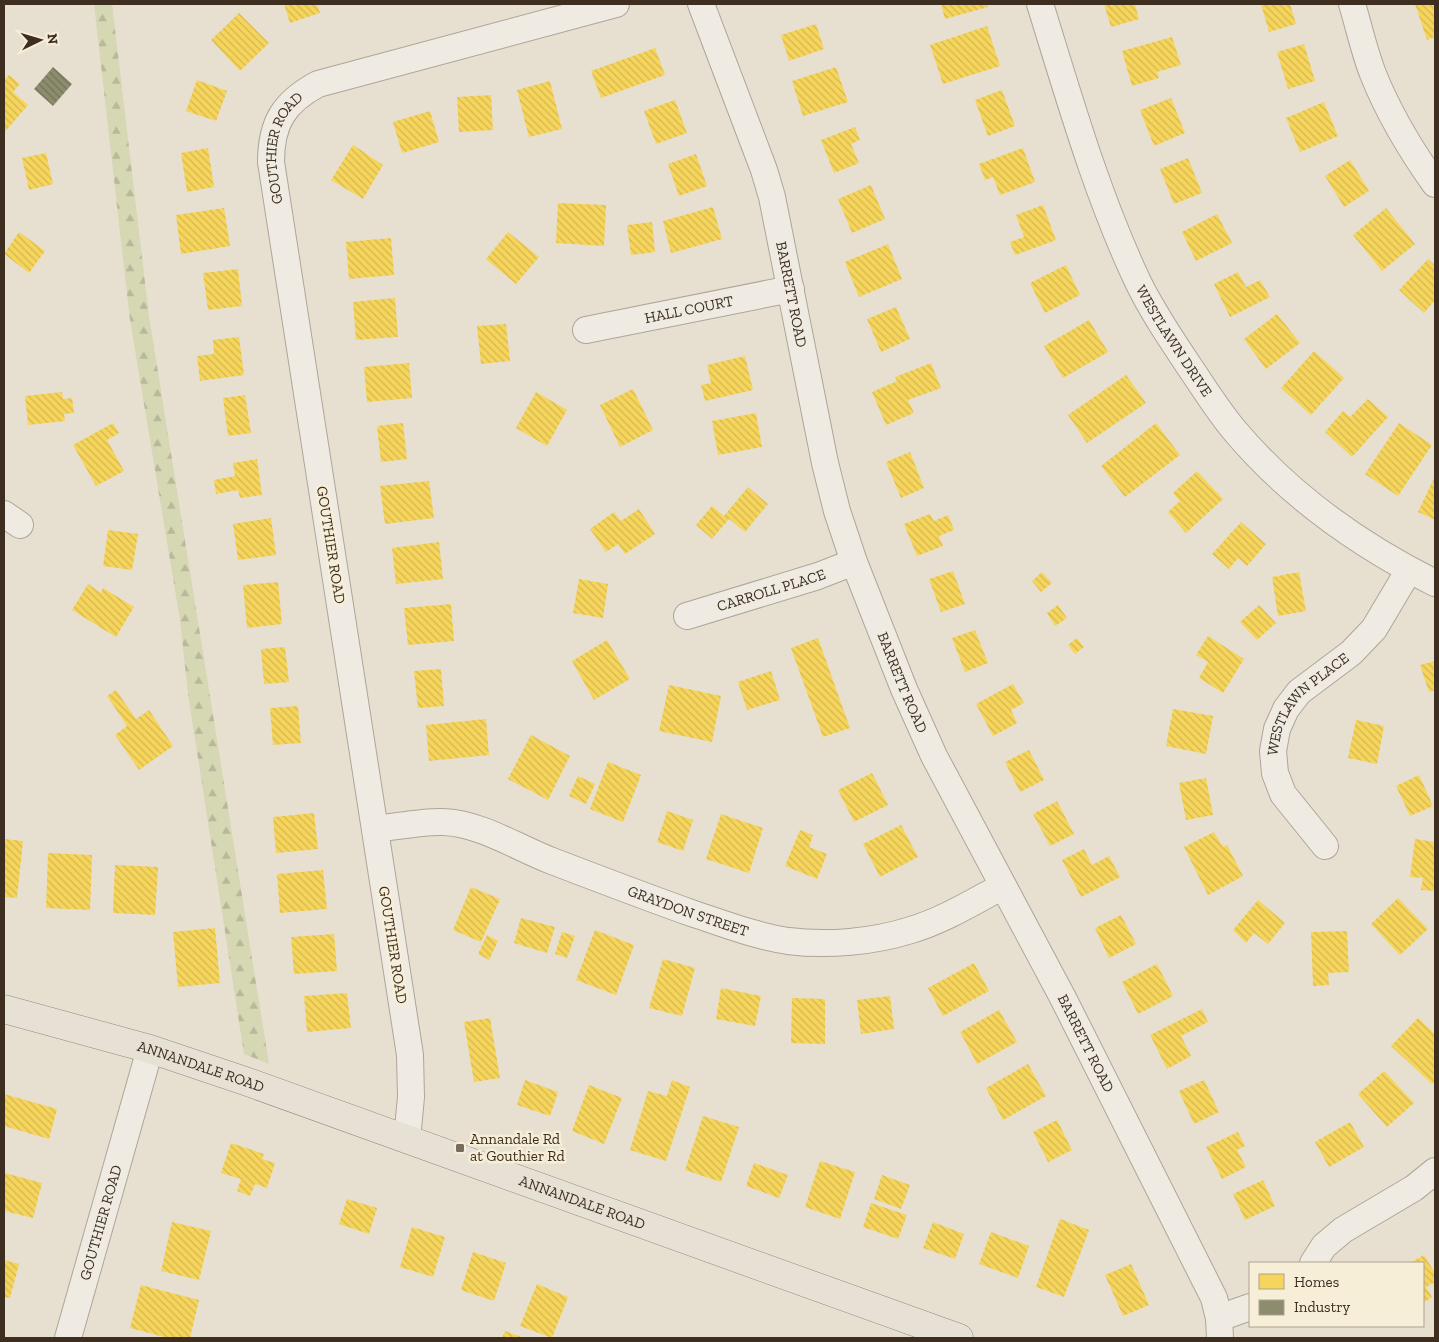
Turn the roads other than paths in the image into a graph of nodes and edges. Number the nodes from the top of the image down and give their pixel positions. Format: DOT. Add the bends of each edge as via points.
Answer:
graph roads {
  1 [pos="616,4"];
  2 [pos="701,4"];
  3 [pos="1040,4"];
  4 [pos="1352,4"];
  5 [pos="1435,184"];
  6 [pos="791,289"];
  7 [pos="586,330"];
  8 [pos="854,562"];
  9 [pos="1408,570"];
  10 [pos="1435,583"];
  11 [pos="686,616"];
  12 [pos="375,829"];
  13 [pos="1326,846"];
  14 [pos="1003,886"];
  15 [pos="4,1009"];
  16 [pos="150,1049"];
  17 [pos="407,1139"];
  18 [pos="1435,1171"];
  19 [pos="1313,1262"];
  20 [pos="1249,1308"];
  21 [pos="1219,1328"];
  22 [pos="68,1338"];
  23 [pos="959,1338"];
  1 -- 12 [label="street, GOUTHIER ROAD" via="318,84 301,93 288,106 277,124 271,144"];
  2 -- 6 [label="street, BARRETT ROAD" via="764,170"];
  3 -- 9 [label="street, WESTLAWN DRIVE" via="1085,148 1108,208 1138,283 1170,336 1234,431 1274,474 1357,539"];
  4 -- 5 [label="street" via="1372,72 1390,112 1412,152"];
  6 -- 7 [label="street, HALL COURT"];
  6 -- 8 [label="street, BARRETT ROAD" via="825,463"];
  8 -- 11 [label="street, CARROLL PLACE"];
  8 -- 14 [label="street, BARRETT ROAD" via="934,756"];
  9 -- 10 [label="street, WESTLAWN DRIVE"];
  9 -- 13 [label="street, WESTLAWN PLACE" via="1374,629 1351,654 1299,692 1277,729 1273,751 1275,773 1283,794"];
  12 -- 14 [label="street, GRAYDON STREET" via="442,822 466,825 655,900 749,933 789,941 830,943 869,940 911,930"];
  12 -- 17 [label="street, GOUTHIER ROAD" via="410,1055"];
  14 -- 21 [label="street, BARRETT ROAD" via="1214,1298"];
  15 -- 16 [label="main road, ANNANDALE ROAD"];
  16 -- 17 [label="main road, ANNANDALE ROAD"];
  16 -- 22 [label="street, GOUTHIER ROAD"];
  17 -- 23 [label="main road, ANNANDALE ROAD"];
  18 -- 19 [label="street" via="1414,1188 1343,1230 1324,1246"];
  20 -- 21 [label="street"];
}
